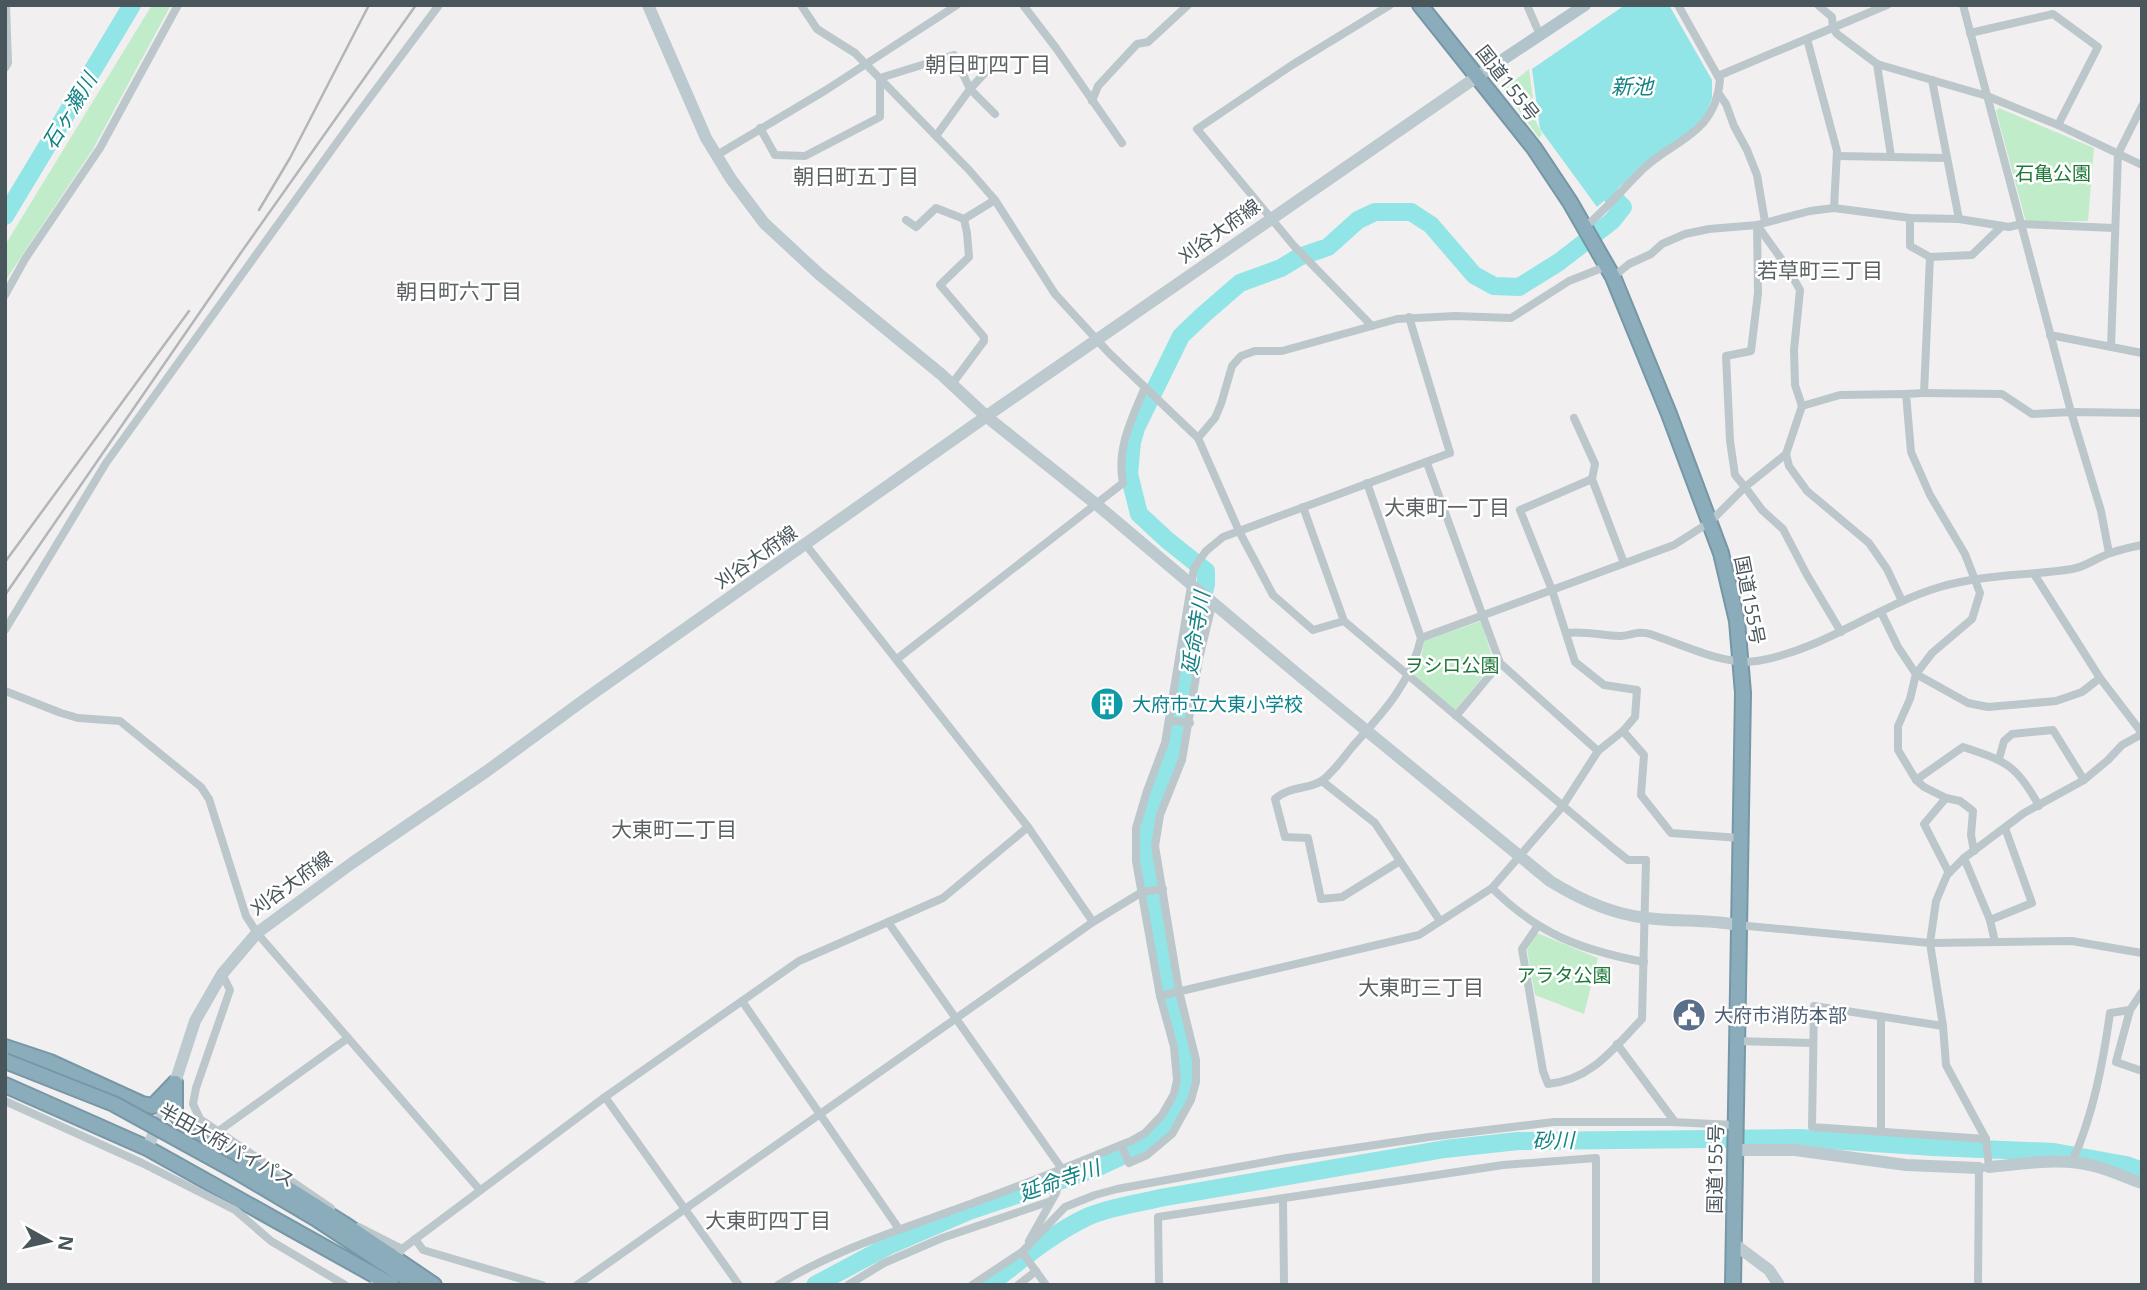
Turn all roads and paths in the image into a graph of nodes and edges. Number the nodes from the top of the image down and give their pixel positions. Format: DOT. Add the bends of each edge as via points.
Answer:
graph roads {
  1 [pos="6,5"];
  2 [pos="178,5"];
  3 [pos="439,5"];
  4 [pos="648,5"];
  5 [pos="801,5"];
  6 [pos="957,5"];
  7 [pos="1023,5"];
  8 [pos="1188,5"];
  9 [pos="1390,5"];
  10 [pos="1420,5"];
  11 [pos="1527,5"];
  12 [pos="1585,5"];
  13 [pos="1678,5"];
  14 [pos="1818,5"];
  15 [pos="1887,5"];
  16 [pos="1963,5"];
  17 [pos="1833,28"];
  18 [pos="1970,33"];
  19 [pos="1540,35"];
  20 [pos="1807,39"];
  21 [pos="994,63"];
  22 [pos="863,64"];
  23 [pos="1877,64"];
  24 [pos="5,68"];
  25 [pos="1478,76"];
  26 [pos="1718,76"];
  27 [pos="880,78"];
  28 [pos="1932,80"];
  29 [pos="970,89"];
  30 [pos="1719,94"];
  31 [pos="1987,96"];
  32 [pos="1092,101"];
  33 [pos="2142,106"];
  34 [pos="995,114"];
  35 [pos="2058,125"];
  36 [pos="760,128"];
  37 [pos="936,136"];
  38 [pos="1122,143"];
  39 [pos="2118,154"];
  40 [pos="717,155"];
  41 [pos="1837,156"];
  42 [pos="1891,156"];
  43 [pos="1947,158"];
  44 [pos="2142,164"];
  45 [pos="995,200"];
  46 [pos="1834,208"];
  47 [pos="1271,217"];
  48 [pos="1910,218"];
  49 [pos="964,219"];
  50 [pos="1959,219"];
  51 [pos="906,220"];
  52 [pos="1761,224"];
  53 [pos="2021,225"];
  54 [pos="2002,226"];
  55 [pos="1585,227"];
  56 [pos="2114,228"];
  57 [pos="1930,257"];
  58 [pos="1610,271"];
  59 [pos="5,295"];
  60 [pos="1409,317"];
  61 [pos="1371,326"];
  62 [pos="2050,335"];
  63 [pos="1097,341"];
  64 [pos="2111,347"];
  65 [pos="2142,353"];
  66 [pos="952,384"];
  67 [pos="1145,388"];
  68 [pos="1924,393"];
  69 [pos="1906,394"];
  70 [pos="1802,407"];
  71 [pos="2071,412"];
  72 [pos="2142,413"];
  73 [pos="987,417"];
  74 [pos="1574,418"];
  75 [pos="1198,438"];
  76 [pos="1786,454"];
  77 [pos="1427,463"];
  78 [pos="1592,479"];
  79 [pos="1367,484"];
  80 [pos="1745,487"];
  81 [pos="1096,504"];
  82 [pos="1303,507"];
  83 [pos="1710,522"];
  84 [pos="1239,531"];
  85 [pos="806,545"];
  86 [pos="2142,545"];
  87 [pos="2109,553"];
  88 [pos="1624,564"];
  89 [pos="2034,574"];
  90 [pos="1975,578"];
  91 [pos="1190,582"];
  92 [pos="1552,590"];
  93 [pos="1213,601"];
  94 [pos="1902,601"];
  95 [pos="1881,612"];
  96 [pos="1483,615"];
  97 [pos="1344,621"];
  98 [pos="5,630"];
  99 [pos="1841,632"];
  100 [pos="1566,633"];
  101 [pos="1421,638"];
  102 [pos="897,659"];
  103 [pos="1742,662"];
  104 [pos="1500,663"];
  105 [pos="1916,674"];
  106 [pos="1409,676"];
  107 [pos="2100,678"];
  108 [pos="5,691"];
  109 [pos="1456,716"];
  110 [pos="1169,720"];
  111 [pos="1189,723"];
  112 [pos="1623,731"];
  113 [pos="1368,732"];
  114 [pos="2142,733"];
  115 [pos="1598,751"];
  116 [pos="1999,759"];
  117 [pos="1916,780"];
  118 [pos="2084,780"];
  119 [pos="1322,781"];
  120 [pos="1946,798"];
  121 [pos="2039,806"];
  122 [pos="1562,807"];
  123 [pos="1028,827"];
  124 [pos="2005,828"];
  125 [pos="1740,838"];
  126 [pos="1974,851"];
  127 [pos="1520,858"];
  128 [pos="1965,858"];
  129 [pos="1399,861"];
  130 [pos="1949,873"];
  131 [pos="1492,888"];
  132 [pos="1162,889"];
  133 [pos="1143,892"];
  134 [pos="1645,918"];
  135 [pos="1990,920"];
  136 [pos="1440,921"];
  137 [pos="888,922"];
  138 [pos="1093,922"];
  139 [pos="1737,925"];
  140 [pos="1537,927"];
  141 [pos="257,933"];
  142 [pos="1995,942"];
  143 [pos="1930,943"];
  144 [pos="2142,953"];
  145 [pos="1644,962"];
  146 [pos="222,974"];
  147 [pos="1178,991"];
  148 [pos="2142,992"];
  149 [pos="1161,995"];
  150 [pos="742,1000"];
  151 [pos="2130,1010"];
  152 [pos="956,1017"];
  153 [pos="1881,1017"];
  154 [pos="1943,1026"];
  155 [pos="348,1038"];
  156 [pos="1736,1041"];
  157 [pos="1812,1043"];
  158 [pos="1617,1044"];
  159 [pos="5,1047"];
  160 [pos="5,1061"];
  161 [pos="2142,1071"];
  162 [pos="175,1083"];
  163 [pos="5,1085"];
  164 [pos="1174,1094"];
  165 [pos="605,1097"];
  166 [pos="1190,1100"];
  167 [pos="5,1101"];
  168 [pos="819,1113"];
  169 [pos="1675,1122"];
  170 [pos="1735,1126"];
  171 [pos="220,1130"];
  172 [pos="1881,1132"];
  173 [pos="1986,1140"];
  174 [pos="1121,1145"];
  175 [pos="148,1148"];
  176 [pos="1735,1150"];
  177 [pos="2073,1162"];
  178 [pos="1986,1167"];
  179 [pos="1062,1169"];
  180 [pos="2142,1183"];
  181 [pos="479,1189"];
  182 [pos="1054,1197"];
  183 [pos="1283,1199"];
  184 [pos="685,1209"];
  185 [pos="899,1229"];
  186 [pos="415,1239"];
  187 [pos="1733,1242"];
  188 [pos="1022,1252"];
  189 [pos="1036,1271"];
  190 [pos="345,1285"];
  191 [pos="392,1285"];
  192 [pos="417,1285"];
  193 [pos="435,1285"];
  194 [pos="542,1285"];
  195 [pos="576,1285"];
  196 [pos="739,1285"];
  197 [pos="778,1285"];
  198 [pos="848,1285"];
  199 [pos="972,1285"];
  200 [pos="1018,1285"];
  201 [pos="1046,1285"];
  202 [pos="1159,1285"];
  203 [pos="1283,1285"];
  204 [pos="1596,1285"];
  205 [pos="1733,1285"];
  206 [pos="1779,1285"];
  207 [pos="1978,1285"];
  1 -- 24 [label="street"];
  2 -- 59 [label="street" via="100,148"];
  3 -- 98 [label="street" via="106,463"];
  4 -- 40 [label="street"];
  5 -- 22 [label="street" via="817,29 855,53"];
  6 -- 22 [label="street"];
  7 -- 32 [label="street"];
  8 -- 32 [label="street" via="1148,42 1137,44 1098,86"];
  9 -- 47 [label="street" via="1197,129"];
  10 -- 25 [label="highway, 国道155号"];
  11 -- 19 [label="street"];
  12 -- 19 [label="main road"];
  13 -- 26 [label="street"];
  14 -- 17 [label="street" via="1832,16"];
  15 -- 17 [label="street"];
  16 -- 18 [label="street"];
  17 -- 20 [label="street"];
  17 -- 23 [label="street"];
  18 -- 31 [label="street"];
  18 -- 35 [label="street" via="2053,14 2098,47"];
  19 -- 25 [label="main road"];
  20 -- 26 [label="street"];
  20 -- 41 [label="street"];
  21 -- 29 [label="street"];
  22 -- 27 [label="street"];
  22 -- 36 [label="street"];
  23 -- 28 [label="street"];
  23 -- 42 [label="street"];
  25 -- 47 [label="street, 刈谷大府線"];
  25 -- 55 [label="highway, 国道155号" via="1534,148"];
  26 -- 30 [label="street"];
  27 -- 29 [label="street" via="954,55"];
  27 -- 36 [label="street" via="880,117 805,156 775,155"];
  27 -- 37 [label="street"];
  28 -- 31 [label="street"];
  28 -- 43 [label="street"];
  29 -- 34 [label="street"];
  29 -- 37 [label="street"];
  30 -- 52 [label="street" via="1757,175"];
  30 -- 55 [label="street" via="1693,135 1643,169"];
  31 -- 35 [label="street"];
  31 -- 53 [label="street"];
  32 -- 38 [label="street"];
  33 -- 39 [label="street"];
  35 -- 39 [label="street"];
  36 -- 40 [label="street"];
  37 -- 45 [label="street"];
  39 -- 44 [label="street"];
  39 -- 56 [label="street"];
  40 -- 66 [label="street" via="764,223"];
  41 -- 42 [label="street"];
  41 -- 46 [label="street"];
  42 -- 43 [label="street"];
  43 -- 50 [label="street"];
  45 -- 49 [label="street"];
  45 -- 63 [label="street" via="1055,294"];
  46 -- 48 [label="street"];
  46 -- 52 [label="street"];
  47 -- 61 [label="street" via="1312,267"];
  47 -- 63 [label="street, 刈谷大府線"];
  48 -- 50 [label="street"];
  48 -- 57 [label="street" via="1910,246"];
  49 -- 51 [label="street" via="936,208 916,226"];
  49 -- 66 [label="street" via="969,257 940,285 984,341"];
  50 -- 54 [label="street"];
  52 -- 58 [label="street" via="1685,234 1641,260"];
  52 -- 70 [label="street" via="1800,290 1794,350 1795,385"];
  52 -- 80 [label="street" via="1751,351 1726,356 1730,441 1735,475"];
  53 -- 54 [label="street"];
  53 -- 56 [label="street"];
  53 -- 62 [label="street"];
  54 -- 57 [label="street" via="1972,255"];
  55 -- 58 [label="highway, 国道155号"];
  56 -- 64 [label="street"];
  57 -- 68 [label="street"];
  58 -- 60 [label="street" via="1569,281 1511,318"];
  58 -- 83 [label="highway, 国道155号"];
  60 -- 61 [label="street"];
  60 -- 77 [label="street" via="1450,453"];
  61 -- 75 [label="street" via="1283,351 1241,356 1232,366 1215,418"];
  62 -- 64 [label="street"];
  62 -- 71 [label="street"];
  63 -- 67 [label="street"];
  63 -- 73 [label="street, 刈谷大府線"];
  64 -- 65 [label="street"];
  66 -- 73 [label="street"];
  67 -- 75 [label="street"];
  67 -- 81 [label="street" via="1121,456 1123,483"];
  68 -- 69 [label="street"];
  68 -- 71 [label="street" via="2002,394 2032,414"];
  69 -- 70 [label="street" via="1840,395"];
  69 -- 90 [label="street" via="1911,452"];
  70 -- 76 [label="street"];
  71 -- 72 [label="street"];
  71 -- 87 [label="street"];
  73 -- 81 [label="street"];
  73 -- 85 [label="street, 刈谷大府線"];
  74 -- 78 [label="street" via="1595,464"];
  75 -- 84 [label="street"];
  76 -- 80 [label="street"];
  76 -- 94 [label="street" via="1807,491 1869,543"];
  77 -- 79 [label="street"];
  77 -- 96 [label="street"];
  78 -- 88 [label="street"];
  78 -- 92 [label="street" via="1520,510"];
  79 -- 82 [label="street"];
  79 -- 101 [label="street"];
  80 -- 83 [label="street"];
  80 -- 99 [label="street" via="1783,529"];
  81 -- 91 [label="street"];
  81 -- 102 [label="street"];
  82 -- 84 [label="street"];
  82 -- 97 [label="street"];
  83 -- 88 [label="street" via="1674,545"];
  83 -- 103 [label="highway, 国道155号" via="1730,583"];
  84 -- 91 [label="street" via="1206,551"];
  84 -- 97 [label="street" via="1273,595 1314,630"];
  85 -- 102 [label="street"];
  85 -- 141 [label="street, 刈谷大府線"];
  86 -- 87 [label="street"];
  87 -- 89 [label="street" via="2081,567"];
  88 -- 92 [label="street"];
  89 -- 90 [label="street"];
  89 -- 107 [label="street"];
  90 -- 94 [label="street"];
  90 -- 105 [label="street" via="1980,593 1972,619 1932,653"];
  91 -- 93 [label="street"];
  91 -- 110 [label="street"];
  92 -- 96 [label="street"];
  92 -- 100 [label="street"];
  93 -- 111 [label="street"];
  93 -- 113 [label="street"];
  94 -- 95 [label="street"];
  95 -- 99 [label="street"];
  95 -- 105 [label="street"];
  96 -- 101 [label="street"];
  96 -- 104 [label="street"];
  97 -- 106 [label="street"];
  99 -- 103 [label="street" via="1789,653"];
  100 -- 103 [label="street" via="1622,636 1638,632"];
  100 -- 112 [label="street" via="1575,662 1604,685 1637,690 1635,718"];
  101 -- 106 [label="street"];
  102 -- 123 [label="street"];
  103 -- 125 [label="highway, 国道155号"];
  104 -- 109 [label="street"];
  104 -- 115 [label="street"];
  105 -- 107 [label="street" via="1968,703 1988,707 2068,698"];
  105 -- 117 [label="street" via="1898,726 1898,750"];
  106 -- 109 [label="street"];
  106 -- 113 [label="street"];
  107 -- 114 [label="street"];
  108 -- 141 [label="street" via="78,718 120,721 192,778 209,799 246,916"];
  109 -- 122 [label="street"];
  110 -- 111 [label="street"];
  110 -- 133 [label="street" via="1136,828 1136,861"];
  111 -- 132 [label="street" via="1182,760 1160,815 1155,846"];
  112 -- 115 [label="street"];
  112 -- 125 [label="street" via="1644,755 1641,795 1671,833"];
  113 -- 119 [label="street"];
  113 -- 127 [label="street"];
  114 -- 118 [label="street"];
  115 -- 122 [label="street"];
  116 -- 117 [label="street" via="1963,747"];
  116 -- 118 [label="street" via="2004,741 2012,734 2053,730"];
  116 -- 121 [label="street" via="2014,767"];
  117 -- 120 [label="street"];
  118 -- 121 [label="street"];
  119 -- 129 [label="street" via="1375,823"];
  119 -- 129 [label="street" via="1285,790 1275,799 1285,837 1308,838 1321,899 1342,897"];
  120 -- 126 [label="street" via="1973,811"];
  120 -- 130 [label="street" via="1924,824"];
  121 -- 124 [label="street"];
  122 -- 127 [label="street"];
  122 -- 134 [label="street" via="1628,860 1646,860"];
  123 -- 137 [label="street" via="943,898"];
  123 -- 138 [label="street"];
  124 -- 126 [label="street"];
  124 -- 135 [label="street" via="2032,903"];
  125 -- 139 [label="highway, 国道155号"];
  126 -- 128 [label="street"];
  127 -- 131 [label="street"];
  127 -- 134 [label="street" via="1570,893"];
  128 -- 130 [label="street"];
  128 -- 135 [label="street"];
  129 -- 136 [label="street"];
  130 -- 143 [label="street" via="1936,901"];
  131 -- 136 [label="street"];
  131 -- 140 [label="street"];
  132 -- 133 [label="street"];
  132 -- 147 [label="street"];
  133 -- 138 [label="street"];
  133 -- 149 [label="street"];
  134 -- 139 [label="street"];
  134 -- 145 [label="street"];
  135 -- 142 [label="street"];
  136 -- 147 [label="street" via="1419,935"];
  137 -- 150 [label="street" via="799,961"];
  137 -- 152 [label="street"];
  138 -- 152 [label="street"];
  139 -- 143 [label="street"];
  139 -- 156 [label="highway, 国道155号"];
  140 -- 145 [label="street" via="1600,954"];
  140 -- 158 [label="street" via="1522,949 1548,1084 1567,1082 1588,1072"];
  141 -- 146 [label="street, 刈谷大府線"];
  141 -- 155 [label="street"];
  142 -- 143 [label="street"];
  142 -- 144 [label="street" via="2072,942"];
  143 -- 154 [label="street"];
  145 -- 158 [label="street" via="1642,1019"];
  146 -- 162 [label="street, 刈谷大府線" via="195,1021"];
  146 -- 171 [label="street" via="230,990 193,1104 200,1119"];
  147 -- 149 [label="street"];
  147 -- 166 [label="street" via="1196,1060"];
  148 -- 151 [label="street"];
  149 -- 164 [label="street" via="1177,1062"];
  150 -- 165 [label="street"];
  150 -- 168 [label="street"];
  151 -- 161 [label="street" via="2116,1062"];
  151 -- 177 [label="street" via="2110,1013 2084,1136"];
  152 -- 168 [label="street"];
  152 -- 179 [label="street"];
  153 -- 154 [label="street"];
  153 -- 157 [label="street" via="1814,1006"];
  153 -- 172 [label="street"];
  154 -- 173 [label="street" via="1946,1065"];
  155 -- 171 [label="street"];
  155 -- 181 [label="street"];
  156 -- 157 [label="street"];
  156 -- 170 [label="highway, 国道155号"];
  157 -- 172 [label="street" via="1812,1127"];
  158 -- 169 [label="street"];
  159 -- 162 [label="highway" via="142,1104 153,1106"];
  160 -- 192 [label="highway, 半田大府パイパス, bridge" via="114,1104 315,1218"];
  162 -- 175 [label="street, 刈谷大府線"];
  162 -- 193 [label="highway" via="175,1113 182,1122"];
  163 -- 175 [label="highway"];
  164 -- 166 [label="street"];
  164 -- 174 [label="street" via="1154,1126"];
  165 -- 181 [label="street"];
  165 -- 184 [label="street"];
  166 -- 174 [label="street" via="1172,1134 1147,1155 1129,1163"];
  167 -- 190 [label="street" via="234,1210 271,1241"];
  168 -- 184 [label="street"];
  168 -- 185 [label="street"];
  169 -- 170 [label="street"];
  169 -- 188 [label="street" via="1554,1122 1287,1158 1116,1189 1065,1208"];
  170 -- 176 [label="highway, 国道155号"];
  171 -- 186 [label="street" via="400,1251"];
  172 -- 173 [label="street"];
  173 -- 178 [label="street"];
  174 -- 179 [label="street"];
  175 -- 191 [label="highway"];
  176 -- 178 [label="street" via="1795,1150 1906,1165"];
  176 -- 187 [label="highway, 国道155号"];
  177 -- 178 [label="street"];
  177 -- 180 [label="street"];
  178 -- 207 [label="street"];
  179 -- 182 [label="street"];
  179 -- 185 [label="street"];
  181 -- 186 [label="street"];
  182 -- 188 [label="street"];
  182 -- 198 [label="street" via="942,1238 884,1263"];
  183 -- 202 [label="street" via="1158,1217"];
  183 -- 203 [label="street"];
  183 -- 204 [label="street" via="1503,1165 1596,1158"];
  184 -- 195 [label="street"];
  184 -- 196 [label="street"];
  185 -- 197 [label="street"];
  186 -- 194 [label="street" via="423,1250"];
  187 -- 205 [label="highway, 国道155号"];
  187 -- 206 [label="street" via="1769,1270"];
  188 -- 189 [label="street"];
  188 -- 199 [label="street"];
  189 -- 200 [label="street"];
  189 -- 201 [label="street"];
}
